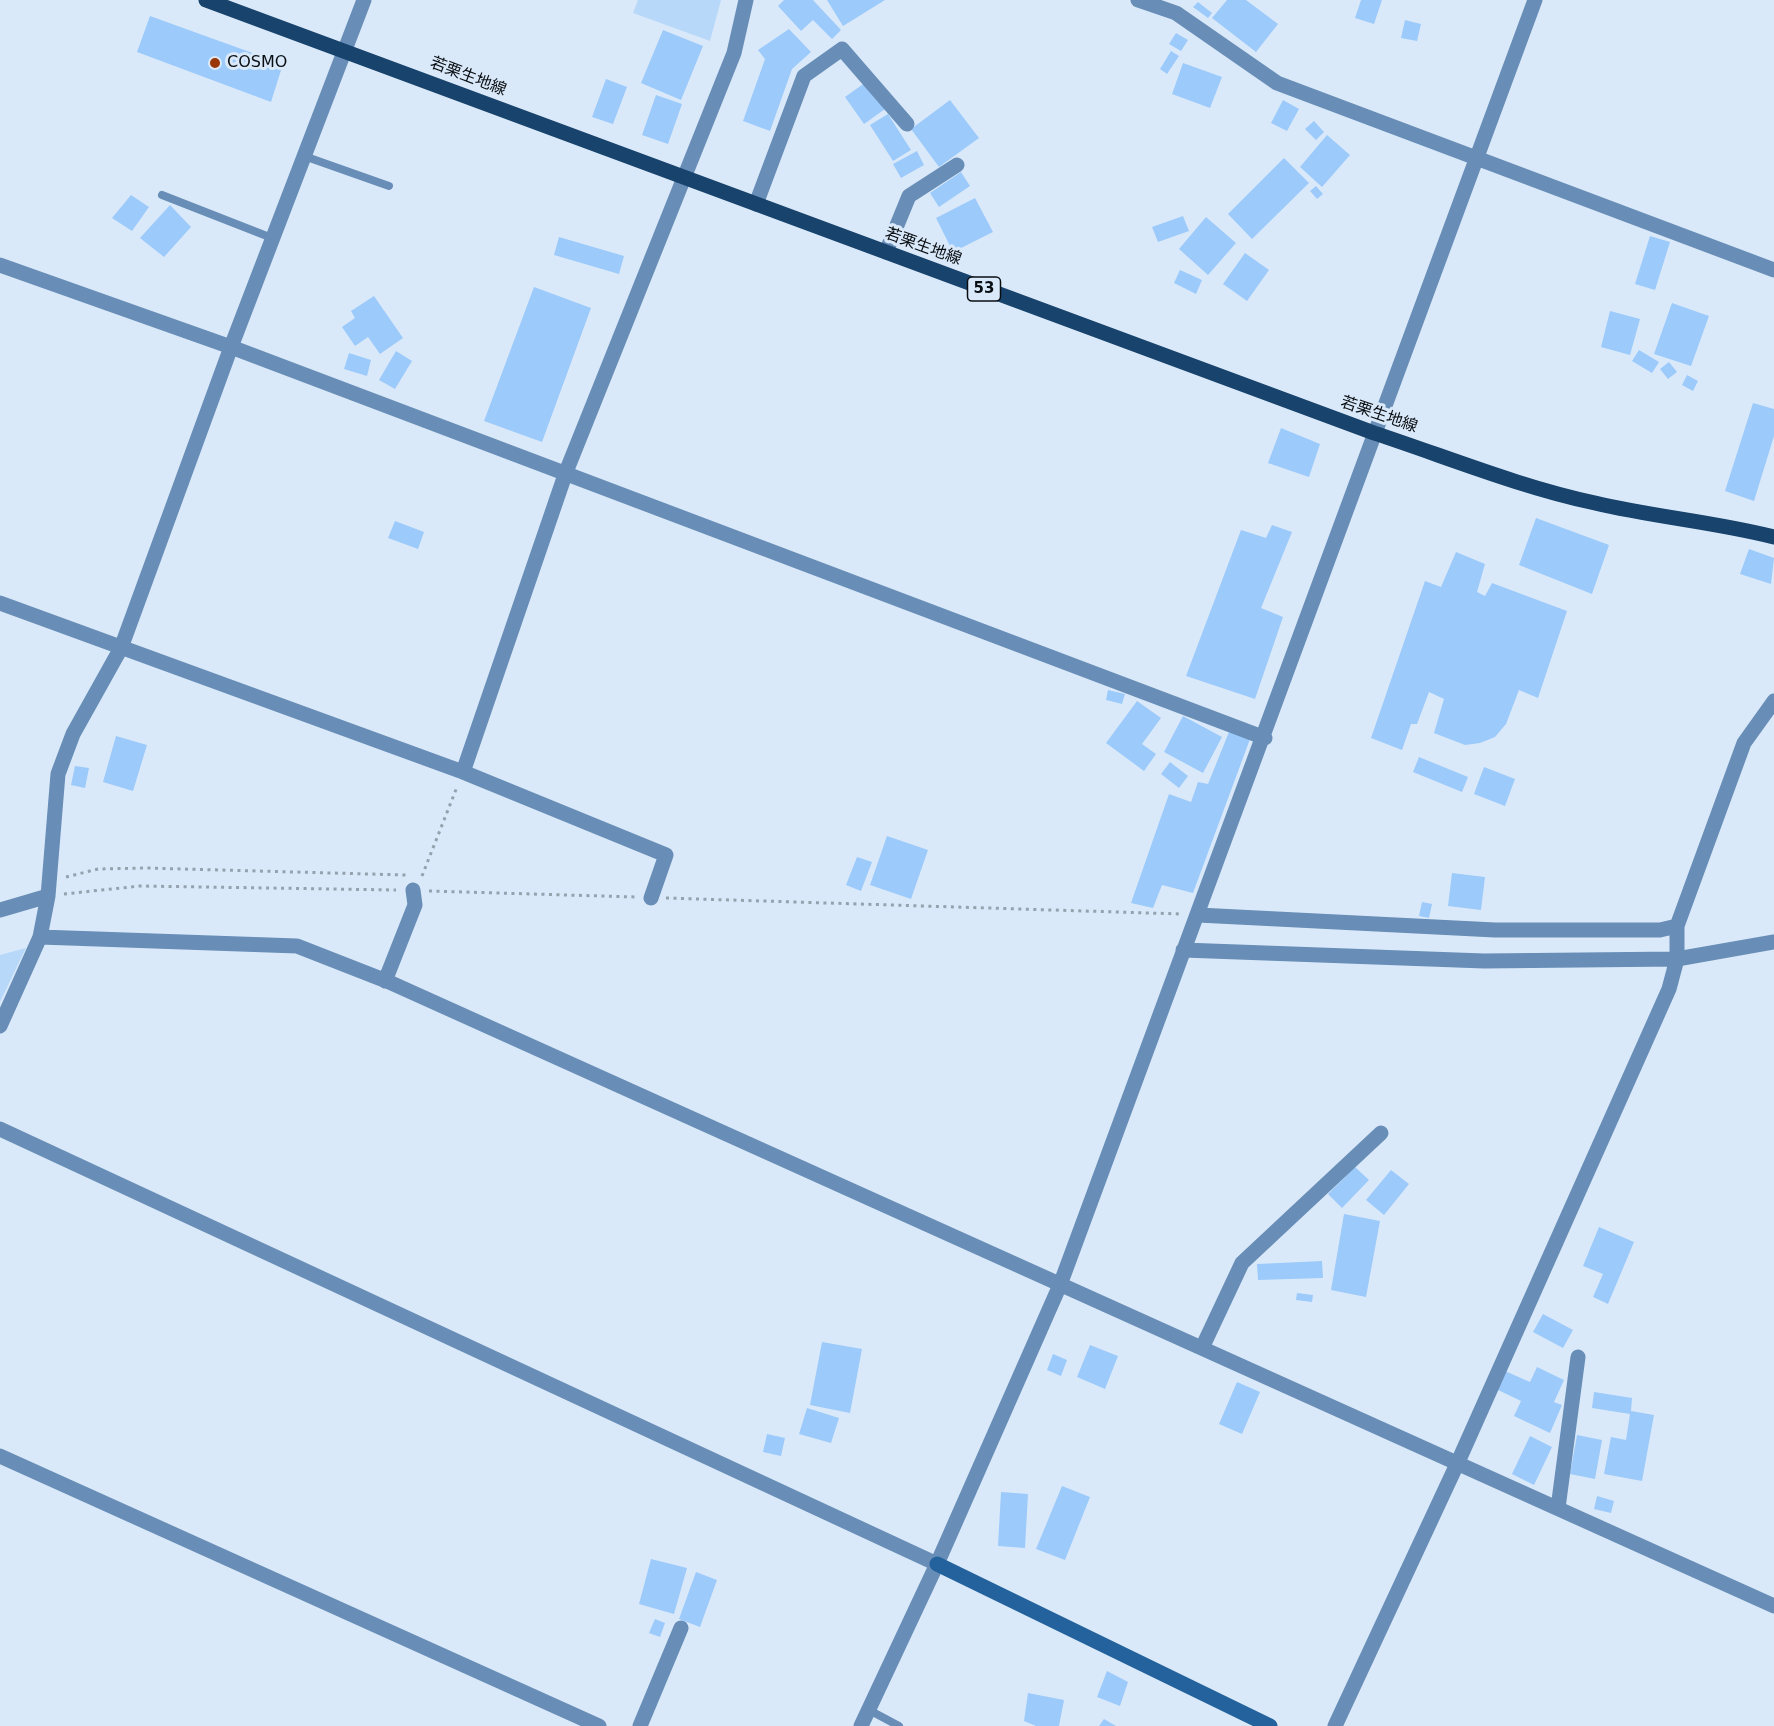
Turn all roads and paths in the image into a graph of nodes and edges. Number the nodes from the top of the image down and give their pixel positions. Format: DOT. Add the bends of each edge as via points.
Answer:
graph roads {
  1 [pos="206,0"];
  2 [pos="364,0"];
  3 [pos="746,0"];
  4 [pos="1138,0"];
  5 [pos="1535,0"];
  6 [pos="344,50"];
  7 [pos="907,124"];
  8 [pos="304,156"];
  9 [pos="1476,157"];
  10 [pos="957,165"];
  11 [pos="683,177"];
  12 [pos="390,186"];
  13 [pos="162,195"];
  14 [pos="756,204"];
  15 [pos="273,237"];
  16 [pos="886,252"];
  17 [pos="0,265"];
  18 [pos="1774,270"];
  19 [pos="231,347"];
  20 [pos="1374,433"];
  21 [pos="566,472"];
  22 [pos="1774,537"];
  23 [pos="0,603"];
  24 [pos="121,648"];
  25 [pos="1774,701"];
  26 [pos="1265,738"];
  27 [pos="463,772"];
  28 [pos="49,888"];
  29 [pos="413,890"];
  30 [pos="651,898"];
  31 [pos="0,910"];
  32 [pos="1198,915"];
  33 [pos="1677,926"];
  34 [pos="40,937"];
  35 [pos="1774,942"];
  36 [pos="1184,950"];
  37 [pos="1677,959"];
  38 [pos="385,981"];
  39 [pos="0,1026"];
  40 [pos="0,1129"];
  41 [pos="1381,1133"];
  42 [pos="1060,1285"];
  43 [pos="1202,1348"];
  44 [pos="1578,1357"];
  45 [pos="0,1456"];
  46 [pos="1458,1462"];
  47 [pos="1558,1508"];
  48 [pos="937,1564"];
  49 [pos="1774,1606"];
  50 [pos="681,1628"];
  51 [pos="869,1710"];
  52 [pos="599,1726"];
  53 [pos="640,1726"];
  54 [pos="861,1726"];
  55 [pos="899,1726"];
  56 [pos="1270,1726"];
  57 [pos="1335,1726"];
  1 -- 6 [label="main road, 若栗生地線 / 53"];
  2 -- 6 [label="street"];
  3 -- 11 [label="street" via="734,53"];
  4 -- 9 [label="street" via="1176,14 1277,83"];
  5 -- 9 [label="street"];
  6 -- 8 [label="street"];
  6 -- 11 [label="main road, 若栗生地線 / 53"];
  7 -- 14 [label="street" via="842,49 804,76"];
  8 -- 12 [label="lane"];
  8 -- 15 [label="street"];
  9 -- 18 [label="street"];
  9 -- 20 [label="street"];
  10 -- 16 [label="street" via="909,196"];
  11 -- 14 [label="main road, 若栗生地線 / 53"];
  11 -- 21 [label="street"];
  13 -- 15 [label="lane"];
  14 -- 16 [label="main road, 若栗生地線 / 53"];
  15 -- 19 [label="street"];
  16 -- 20 [label="main road, 若栗生地線 / 53"];
  17 -- 19 [label="street"];
  19 -- 21 [label="street"];
  19 -- 24 [label="street"];
  20 -- 22 [label="main road, 若栗生地線 / 53" via="1596,504 1721,524"];
  20 -- 26 [label="street"];
  21 -- 26 [label="street"];
  21 -- 27 [label="street"];
  23 -- 24 [label="street"];
  24 -- 27 [label="street"];
  24 -- 28 [label="street" via="73,734 58,774"];
  25 -- 33 [label="street" via="1744,743"];
  26 -- 32 [label="street"];
  27 -- 28 [label="path" via="423,876 98,869"];
  27 -- 30 [label="street" via="666,855"];
  28 -- 29 [label="path"];
  28 -- 31 [label="street"];
  28 -- 34 [label="street"];
  29 -- 30 [label="path"];
  29 -- 38 [label="street" via="415,905"];
  30 -- 32 [label="path"];
  32 -- 33 [label="street" via="1495,930 1660,930"];
  32 -- 36 [label="street"];
  33 -- 37 [label="street"];
  34 -- 38 [label="street" via="297,946"];
  34 -- 39 [label="street"];
  35 -- 37 [label="street"];
  36 -- 37 [label="street" via="1484,961"];
  36 -- 42 [label="street"];
  37 -- 46 [label="street" via="1669,989"];
  38 -- 42 [label="street"];
  40 -- 48 [label="street"];
  41 -- 43 [label="street" via="1242,1263"];
  42 -- 43 [label="street"];
  42 -- 48 [label="street"];
  43 -- 46 [label="street"];
  44 -- 47 [label="street"];
  45 -- 52 [label="street"];
  46 -- 47 [label="street"];
  46 -- 57 [label="street"];
  47 -- 49 [label="street"];
  48 -- 51 [label="street"];
  48 -- 56 [label="street"];
  50 -- 53 [label="street"];
  51 -- 54 [label="street"];
  51 -- 55 [label="lane"];
}
